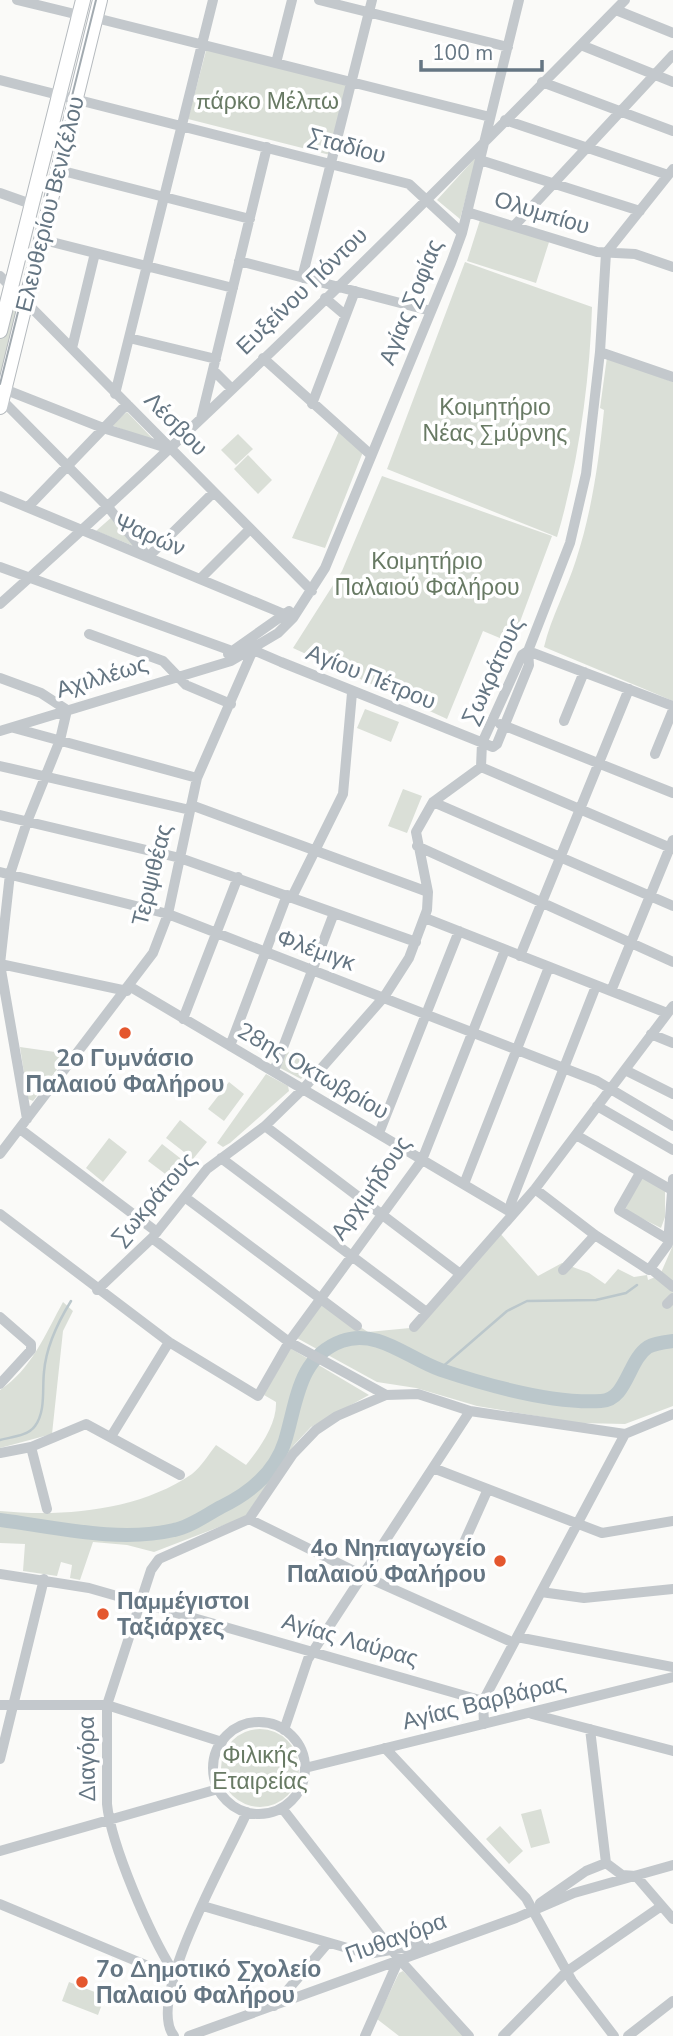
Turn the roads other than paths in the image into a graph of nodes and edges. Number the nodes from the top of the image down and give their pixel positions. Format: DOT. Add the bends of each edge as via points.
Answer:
graph roads {
  1 [pos="17,0"];
  2 [pos="100,0"];
  3 [pos="213,0"];
  4 [pos="292,0"];
  5 [pos="319,0"];
  6 [pos="372,0"];
  7 [pos="519,0"];
  8 [pos="625,0"];
  9 [pos="81,7"];
  10 [pos="616,10"];
  11 [pos="369,12"];
  12 [pos="96,18"];
  13 [pos="673,33"];
  14 [pos="203,45"];
  15 [pos="580,45"];
  16 [pos="508,47"];
  17 [pos="673,55"];
  18 [pos="276,63"];
  19 [pos="655,75"];
  20 [pos="0,80"];
  21 [pos="352,82"];
  22 [pos="542,82"];
  23 [pos="673,82"];
  24 [pos="59,95"];
  25 [pos="76,99"];
  26 [pos="492,111"];
  27 [pos="513,112"];
  28 [pos="621,112"];
  29 [pos="505,120"];
  30 [pos="183,125"];
  31 [pos="673,131"];
  32 [pos="485,138"];
  33 [pos="267,147"];
  34 [pos="586,147"];
  35 [pos="480,160"];
  36 [pos="332,163"];
  37 [pos="59,170"];
  38 [pos="671,172"];
  39 [pos="551,183"];
  40 [pos="0,193"];
  41 [pos="164,197"];
  42 [pos="429,201"];
  43 [pos="31,204"];
  44 [pos="640,211"];
  45 [pos="467,212"];
  46 [pos="250,219"];
  47 [pos="514,226"];
  48 [pos="462,233"];
  49 [pos="40,239"];
  50 [pos="95,253"];
  51 [pos="606,253"];
  52 [pos="239,261"];
  53 [pos="146,266"];
  54 [pos="673,267"];
  55 [pos="302,278"];
  56 [pos="6,281"];
  57 [pos="337,287"];
  58 [pos="233,288"];
  59 [pos="355,291"];
  60 [pos="325,298"];
  61 [pos="25,300"];
  62 [pos="430,311"];
  63 [pos="345,315"];
  64 [pos="0,331"];
  65 [pos="129,338"];
  66 [pos="72,348"];
  67 [pos="600,352"];
  68 [pos="263,358"];
  69 [pos="216,359"];
  70 [pos="213,370"];
  71 [pos="673,377"];
  72 [pos="232,389"];
  73 [pos="115,394"];
  74 [pos="2,399"];
  75 [pos="127,404"];
  76 [pos="312,404"];
  77 [pos="201,419"];
  78 [pos="103,428"];
  79 [pos="170,449"];
  80 [pos="371,455"];
  81 [pos="66,466"];
  82 [pos="214,492"];
  83 [pos="0,496"];
  84 [pos="108,507"];
  85 [pos="28,508"];
  86 [pos="250,529"];
  87 [pos="83,530"];
  88 [pos="148,557"];
  89 [pos="0,566"];
  90 [pos="30,578"];
  91 [pos="200,579"];
  92 [pos="312,591"];
  93 [pos="0,604"];
  94 [pos="300,604"];
  95 [pos="284,614"];
  96 [pos="278,633"];
  97 [pos="89,634"];
  98 [pos="251,646"];
  99 [pos="528,650"];
  100 [pos="232,652"];
  101 [pos="281,662"];
  102 [pos="216,664"];
  103 [pos="584,672"];
  104 [pos="176,676"];
  105 [pos="0,678"];
  106 [pos="629,689"];
  107 [pos="352,692"];
  108 [pos="231,704"];
  109 [pos="673,708"];
  110 [pos="67,710"];
  111 [pos="493,722"];
  112 [pos="564,722"];
  113 [pos="505,726"];
  114 [pos="6,729"];
  115 [pos="60,740"];
  116 [pos="482,743"];
  117 [pos="654,754"];
  118 [pos="598,763"];
  119 [pos="0,766"];
  120 [pos="481,767"];
  121 [pos="43,778"];
  122 [pos="197,778"];
  123 [pos="673,793"];
  124 [pos="433,802"];
  125 [pos="190,807"];
  126 [pos="579,811"];
  127 [pos="0,815"];
  128 [pos="27,821"];
  129 [pos="417,846"];
  130 [pos="672,846"];
  131 [pos="314,850"];
  132 [pos="561,857"];
  133 [pos="180,858"];
  134 [pos="5,873"];
  135 [pos="238,877"];
  136 [pos="428,892"];
  137 [pos="290,896"];
  138 [pos="650,896"];
  139 [pos="543,902"];
  140 [pos="673,906"];
  141 [pos="334,913"];
  142 [pos="168,914"];
  143 [pos="425,918"];
  144 [pos="458,931"];
  145 [pos="216,934"];
  146 [pos="416,942"];
  147 [pos="631,943"];
  148 [pos="505,950"];
  149 [pos="265,954"];
  150 [pos="520,956"];
  151 [pos="673,962"];
  152 [pos="0,964"];
  153 [pos="549,967"];
  154 [pos="312,971"];
  155 [pos="596,986"];
  156 [pos="128,988"];
  157 [pos="611,991"];
  158 [pos="383,997"];
  159 [pos="671,1008"];
  160 [pos="425,1014"];
  161 [pos="183,1019"];
  162 [pos="472,1032"];
  163 [pos="651,1034"];
  164 [pos="673,1043"];
  165 [pos="230,1046"];
  166 [pos="517,1049"];
  167 [pos="564,1068"];
  168 [pos="625,1070"];
  169 [pos="274,1071"];
  170 [pos="304,1088"];
  171 [pos="611,1088"];
  172 [pos="673,1094"];
  173 [pos="597,1106"];
  174 [pos="27,1118"];
  175 [pos="265,1126"];
  176 [pos="673,1126"];
  177 [pos="20,1129"];
  178 [pos="379,1133"];
  179 [pos="576,1135"];
  180 [pos="673,1150"];
  181 [pos="0,1154"];
  182 [pos="220,1158"];
  183 [pos="422,1160"];
  184 [pos="524,1169"];
  185 [pos="640,1173"];
  186 [pos="464,1184"];
  187 [pos="672,1184"];
  188 [pos="538,1185"];
  189 [pos="186,1198"];
  190 [pos="512,1213"];
  191 [pos="0,1214"];
  192 [pos="380,1215"];
  193 [pos="155,1235"];
  194 [pos="595,1235"];
  195 [pos="670,1244"];
  196 [pos="350,1256"];
  197 [pos="650,1269"];
  198 [pos="563,1270"];
  199 [pos="459,1273"];
  200 [pos="673,1287"];
  201 [pos="97,1290"];
  202 [pos="320,1298"];
  203 [pos="425,1311"];
  204 [pos="0,1317"];
  205 [pos="357,1326"];
  206 [pos="414,1327"];
  207 [pos="169,1342"];
  208 [pos="289,1342"];
  209 [pos="0,1384"];
  210 [pos="386,1395"];
  211 [pos="470,1411"];
  212 [pos="673,1414"];
  213 [pos="625,1434"];
  214 [pos="112,1435"];
  215 [pos="31,1447"];
  216 [pos="0,1452"];
  217 [pos="433,1468"];
  218 [pos="180,1475"];
  219 [pos="488,1489"];
  220 [pos="47,1509"];
  221 [pos="249,1519"];
  222 [pos="673,1521"];
  223 [pos="578,1523"];
  224 [pos="462,1547"];
  225 [pos="0,1574"];
  226 [pos="365,1576"];
  227 [pos="44,1579"];
  228 [pos="673,1589"];
  229 [pos="541,1592"];
  230 [pos="142,1602"];
  231 [pos="515,1640"];
  232 [pos="313,1651"];
  233 [pos="673,1667"];
  234 [pos="673,1677"];
  235 [pos="483,1701"];
  236 [pos="0,1705"];
  237 [pos="107,1705"];
  238 [pos="14,1706"];
  239 [pos="530,1713"];
  240 [pos="484,1724"];
  241 [pos="284,1730"];
  242 [pos="590,1730"];
  243 [pos="222,1742"];
  244 [pos="385,1748"];
  245 [pos="673,1751"];
  246 [pos="0,1759"];
  247 [pos="305,1768"];
  248 [pos="218,1788"];
  249 [pos="282,1808"];
  250 [pos="247,1812"];
  251 [pos="109,1818"];
  252 [pos="0,1851"];
  253 [pos="606,1863"];
  254 [pos="673,1866"];
  255 [pos="636,1876"];
  256 [pos="0,1904"];
  257 [pos="203,1906"];
  258 [pos="660,1907"];
  259 [pos="532,1909"];
  260 [pos="673,1919"];
  261 [pos="379,1933"];
  262 [pos="327,1944"];
  263 [pos="368,1954"];
  264 [pos="395,1954"];
  265 [pos="566,1972"];
  266 [pos="172,1973"];
  267 [pos="673,2001"];
  268 [pos="273,2006"];
  269 [pos="174,2036"];
  270 [pos="189,2036"];
  271 [pos="365,2036"];
  272 [pos="469,2036"];
  273 [pos="503,2036"];
  274 [pos="614,2036"];
  275 [pos="628,2036"];
  1 -- 9 [label="street"];
  2 -- 12 [label="main road, Ελευθερίου Βενιζέλου"];
  3 -- 14 [label="street"];
  4 -- 18 [label="street"];
  5 -- 11 [label="street"];
  6 -- 11 [label="street"];
  7 -- 16 [label="street, Αγίας Σοφίας"];
  8 -- 10 [label="street, Ευξείνου Πόντου"];
  9 -- 24 [label="main road, Ελευθερίου Βενιζέλου"];
  10 -- 13 [label="street"];
  10 -- 15 [label="street, Ευξείνου Πόντου"];
  11 -- 16 [label="street"];
  11 -- 21 [label="street"];
  12 -- 14 [label="street"];
  12 -- 25 [label="main road, Ελευθερίου Βενιζέλου"];
  14 -- 18 [label="street"];
  14 -- 30 [label="street"];
  15 -- 19 [label="street"];
  15 -- 22 [label="street, Ευξείνου Πόντου"];
  16 -- 26 [label="street, Αγίας Σοφίας"];
  17 -- 19 [label="street"];
  18 -- 21 [label="street"];
  19 -- 23 [label="street"];
  19 -- 28 [label="street"];
  20 -- 24 [label="street, Σταδίου"];
  21 -- 26 [label="street"];
  21 -- 36 [label="street"];
  22 -- 27 [label="street, Ευξείνου Πόντου"];
  22 -- 28 [label="street"];
  24 -- 25 [label="street, Σταδίου"];
  24 -- 43 [label="main road, Ελευθερίου Βενιζέλου"];
  25 -- 30 [label="street, Σταδίου"];
  25 -- 37 [label="main road, Ελευθερίου Βενιζέλου"];
  26 -- 27 [label="street"];
  26 -- 32 [label="street, Αγίας Σοφίας"];
  27 -- 29 [label="street, Ευξείνου Πόντου"];
  28 -- 31 [label="street"];
  28 -- 34 [label="street"];
  29 -- 32 [label="street, Ευξείνου Πόντου"];
  29 -- 34 [label="street"];
  30 -- 33 [label="street, Σταδίου"];
  30 -- 41 [label="street"];
  32 -- 35 [label="street, Αγίας Σοφίας"];
  32 -- 42 [label="street, Ευξείνου Πόντου"];
  33 -- 36 [label="street, Σταδίου"];
  33 -- 46 [label="street"];
  34 -- 38 [label="street"];
  34 -- 39 [label="street"];
  35 -- 39 [label="street"];
  35 -- 45 [label="street, Αγίας Σοφίας"];
  36 -- 42 [label="street, Σταδίου" via="409,184"];
  36 -- 55 [label="street"];
  37 -- 41 [label="street"];
  37 -- 49 [label="main road, Ελευθερίου Βενιζέλου"];
  38 -- 44 [label="street"];
  39 -- 44 [label="street"];
  39 -- 47 [label="street"];
  40 -- 43 [label="street"];
  41 -- 46 [label="street"];
  41 -- 53 [label="street"];
  42 -- 48 [label="street, Σταδίου"];
  42 -- 57 [label="street, Ευξείνου Πόντου"];
  43 -- 56 [label="main road, Ελευθερίου Βενιζέλου"];
  44 -- 51 [label="street"];
  45 -- 47 [label="street, Ολυμπίου"];
  45 -- 48 [label="street, Αγίας Σοφίας"];
  46 -- 52 [label="street"];
  47 -- 51 [label="street, Ολυμπίου"];
  48 -- 62 [label="street, Αγίας Σοφίας"];
  49 -- 50 [label="street"];
  49 -- 61 [label="main road, Ελευθερίου Βενιζέλου"];
  50 -- 53 [label="street"];
  50 -- 66 [label="street"];
  51 -- 54 [label="street, Ολυμπίου" via="635,254"];
  51 -- 67 [label="street, Σωκράτους"];
  52 -- 55 [label="street"];
  52 -- 58 [label="street"];
  53 -- 58 [label="street"];
  53 -- 65 [label="street"];
  55 -- 57 [label="street"];
  56 -- 61 [label="street, Λέσβου"];
  56 -- 64 [label="main road, Ελευθερίου Βενιζέλου"];
  57 -- 59 [label="street"];
  57 -- 60 [label="street, Ευξείνου Πόντου"];
  58 -- 69 [label="street"];
  59 -- 62 [label="street"];
  59 -- 63 [label="street"];
  60 -- 63 [label="street"];
  60 -- 68 [label="street, Ευξείνου Πόντου"];
  61 -- 66 [label="street, Λέσβου"];
  61 -- 74 [label="main road, Ελευθερίου Βενιζέλου"];
  62 -- 80 [label="street, Αγίας Σοφίας"];
  63 -- 76 [label="street"];
  65 -- 69 [label="street"];
  65 -- 73 [label="street"];
  66 -- 73 [label="street, Λέσβου"];
  67 -- 71 [label="street"];
  67 -- 99 [label="street, Σωκράτους" via="586,474 570,543"];
  68 -- 72 [label="street, Ευξείνου Πόντου"];
  68 -- 76 [label="street"];
  69 -- 70 [label="street"];
  70 -- 72 [label="street"];
  70 -- 77 [label="street"];
  72 -- 77 [label="street, Ευξείνου Πόντου"];
  73 -- 75 [label="street, Λέσβου"];
  74 -- 78 [label="street"];
  74 -- 81 [label="street"];
  75 -- 78 [label="street"];
  75 -- 79 [label="street, Λέσβου"];
  76 -- 80 [label="street"];
  77 -- 79 [label="street, Ευξείνου Πόντου"];
  78 -- 79 [label="street"];
  78 -- 81 [label="street"];
  79 -- 82 [label="street, Λέσβου"];
  79 -- 84 [label="street, Ευξείνου Πόντου"];
  80 -- 92 [label="street, Αγίας Σοφίας"];
  81 -- 84 [label="street"];
  81 -- 85 [label="street"];
  82 -- 86 [label="street, Λέσβου"];
  82 -- 88 [label="street"];
  83 -- 85 [label="street, Ψαρών"];
  84 -- 87 [label="street, Ευξείνου Πόντου"];
  84 -- 88 [label="street"];
  85 -- 87 [label="street, Ψαρών"];
  86 -- 91 [label="street"];
  86 -- 92 [label="street, Λέσβου"];
  87 -- 88 [label="street, Ψαρών"];
  87 -- 90 [label="street, Ευξείνου Πόντου"];
  88 -- 91 [label="street, Ψαρών"];
  89 -- 90 [label="street"];
  90 -- 93 [label="street, Ευξείνου Πόντου"];
  90 -- 100 [label="street"];
  91 -- 95 [label="street, Ψαρών"];
  92 -- 94 [label="street, Αγίας Σοφίας"];
  94 -- 95 [label="street, Αγίας Σοφίας"];
  94 -- 96 [label="street, Αγίας Σοφίας"];
  95 -- 98 [label="street, Αγίας Σοφίας"];
  96 -- 98 [label="street, Αγίας Σοφίας"];
  96 -- 101 [label="street" via="275,646"];
  97 -- 104 [label="street" via="163,661"];
  98 -- 100 [label="street, Αχιλλέως"];
  98 -- 101 [label="street, Αγίου Πέτρου"];
  98 -- 102 [label="street, Αχιλλέως" via="231,661"];
  98 -- 108 [label="street, Τερψιθέας"];
  99 -- 103 [label="street"];
  99 -- 111 [label="street, Σωκράτους" via="522,654"];
  99 -- 113 [label="street" via="529,665"];
  100 -- 102 [label="street, Αχιλλέως"];
  101 -- 107 [label="street, Αγίου Πέτρου"];
  102 -- 104 [label="street, Αχιλλέως"];
  103 -- 106 [label="street"];
  103 -- 112 [label="street"];
  104 -- 108 [label="street"];
  104 -- 110 [label="street, Αχιλλέως"];
  105 -- 110 [label="street" via="41,693"];
  106 -- 109 [label="street"];
  106 -- 118 [label="street"];
  107 -- 116 [label="street, Αγίου Πέτρου"];
  107 -- 131 [label="street" via="342,794"];
  108 -- 122 [label="street, Τερψιθέας"];
  109 -- 117 [label="street"];
  110 -- 114 [label="street, Αχιλλέως"];
  110 -- 115 [label="street"];
  111 -- 113 [label="street"];
  111 -- 116 [label="street, Σωκράτους"];
  113 -- 116 [label="street" via="493,747"];
  113 -- 118 [label="street"];
  114 -- 115 [label="street"];
  115 -- 121 [label="street"];
  115 -- 122 [label="street"];
  116 -- 120 [label="street, Σωκράτους"];
  118 -- 123 [label="street"];
  118 -- 126 [label="street"];
  119 -- 121 [label="street"];
  120 -- 124 [label="street, Σωκράτους"];
  120 -- 126 [label="street"];
  121 -- 125 [label="street"];
  121 -- 128 [label="street"];
  122 -- 125 [label="street, Τερψιθέας"];
  124 -- 129 [label="street, Σωκράτους" via="416,832"];
  124 -- 132 [label="street"];
  125 -- 131 [label="street"];
  125 -- 133 [label="street, Τερψιθέας"];
  126 -- 130 [label="street"];
  126 -- 132 [label="street"];
  127 -- 128 [label="street"];
  128 -- 133 [label="street"];
  128 -- 134 [label="street"];
  129 -- 136 [label="street, Σωκράτους"];
  129 -- 139 [label="street"];
  130 -- 138 [label="street"];
  131 -- 136 [label="street"];
  131 -- 137 [label="street"];
  132 -- 138 [label="street"];
  132 -- 139 [label="street"];
  133 -- 135 [label="street"];
  133 -- 142 [label="street, Τερψιθέας"];
  134 -- 142 [label="street, Φλέμιγκ"];
  134 -- 152 [label="street"];
  135 -- 137 [label="street"];
  135 -- 145 [label="street"];
  136 -- 143 [label="street, Σωκράτους"];
  137 -- 141 [label="street"];
  137 -- 149 [label="street"];
  138 -- 140 [label="street"];
  138 -- 147 [label="street"];
  139 -- 147 [label="street"];
  139 -- 150 [label="street"];
  141 -- 146 [label="street"];
  141 -- 154 [label="street"];
  142 -- 145 [label="street, Φλέμιγκ"];
  142 -- 156 [label="street, Τερψιθέας" via="153,953"];
  143 -- 144 [label="street"];
  143 -- 146 [label="street, Σωκράτους"];
  144 -- 148 [label="street"];
  144 -- 160 [label="street"];
  145 -- 149 [label="street, Φλέμιγκ"];
  145 -- 161 [label="street"];
  146 -- 158 [label="street, Σωκράτους"];
  147 -- 151 [label="street"];
  147 -- 157 [label="street"];
  148 -- 150 [label="street"];
  148 -- 162 [label="street, Αρχιμήδους"];
  149 -- 154 [label="street, Φλέμιγκ"];
  149 -- 165 [label="street"];
  150 -- 153 [label="street"];
  152 -- 156 [label="street, 28ης Οκτωβρίου"];
  152 -- 174 [label="street"];
  153 -- 155 [label="street"];
  153 -- 166 [label="street"];
  154 -- 158 [label="street, Φλέμιγκ"];
  154 -- 169 [label="street"];
  155 -- 157 [label="street"];
  155 -- 167 [label="street"];
  156 -- 161 [label="street, 28ης Οκτωβρίου"];
  156 -- 174 [label="street, Τερψιθέας"];
  157 -- 159 [label="street"];
  158 -- 160 [label="street, Φλέμιγκ"];
  158 -- 170 [label="street, Σωκράτους"];
  159 -- 163 [label="street"];
  160 -- 162 [label="street, Φλέμιγκ"];
  160 -- 178 [label="street"];
  161 -- 165 [label="street, 28ης Οκτωβρίου"];
  162 -- 166 [label="street, Φλέμιγκ"];
  162 -- 183 [label="street, Αρχιμήδους"];
  163 -- 164 [label="street"];
  163 -- 168 [label="street"];
  165 -- 169 [label="street, 28ης Οκτωβρίου"];
  166 -- 167 [label="street, Φλέμιγκ"];
  166 -- 186 [label="street"];
  167 -- 171 [label="street, Φλέμιγκ"];
  167 -- 184 [label="street"];
  168 -- 171 [label="street"];
  168 -- 172 [label="street"];
  169 -- 170 [label="street, 28ης Οκτωβρίου"];
  170 -- 175 [label="street, Σωκράτους"];
  170 -- 178 [label="street, 28ης Οκτωβρίου"];
  171 -- 173 [label="street"];
  171 -- 176 [label="street, Φλέμιγκ"];
  173 -- 179 [label="street"];
  173 -- 180 [label="street"];
  174 -- 177 [label="street, Τερψιθέας"];
  175 -- 182 [label="street, Σωκράτους"];
  175 -- 192 [label="street"];
  177 -- 181 [label="street, Τερψιθέας"];
  177 -- 193 [label="street"];
  178 -- 183 [label="street, 28ης Οκτωβρίου"];
  179 -- 185 [label="street"];
  179 -- 188 [label="street"];
  182 -- 189 [label="street, Σωκράτους"];
  182 -- 196 [label="street"];
  183 -- 186 [label="street, 28ης Οκτωβρίου"];
  183 -- 192 [label="street, Αρχιμήδους"];
  184 -- 188 [label="street"];
  184 -- 190 [label="street" via="511,1203"];
  185 -- 187 [label="street"];
  185 -- 195 [label="street" via="619,1209"];
  186 -- 190 [label="street, 28ης Οκτωβρίου"];
  187 -- 195 [label="street"];
  188 -- 190 [label="street"];
  188 -- 194 [label="street"];
  189 -- 193 [label="street, Σωκράτους"];
  189 -- 202 [label="street"];
  190 -- 199 [label="street"];
  191 -- 201 [label="street"];
  192 -- 196 [label="street, Αρχιμήδους"];
  192 -- 199 [label="street"];
  193 -- 201 [label="street, Σωκράτους"];
  193 -- 208 [label="street"];
  194 -- 197 [label="street"];
  194 -- 198 [label="street"];
  195 -- 197 [label="street"];
  196 -- 202 [label="street, Αρχιμήδους"];
  196 -- 203 [label="street"];
  197 -- 200 [label="street"];
  199 -- 203 [label="street"];
  201 -- 207 [label="street"];
  202 -- 205 [label="street"];
  202 -- 208 [label="street, Αρχιμήδους"];
  203 -- 206 [label="street"];
  204 -- 209 [label="street" via="29,1339 31,1350"];
  207 -- 208 [label="street, Αρχιμήδους" via="258,1395"];
  207 -- 214 [label="street"];
  208 -- 210 [label="street"];
  210 -- 211 [label="street" via="418,1394"];
  210 -- 221 [label="street" via="316,1430 282,1468"];
  211 -- 213 [label="street"];
  211 -- 217 [label="street"];
  212 -- 213 [label="street"];
  213 -- 223 [label="street"];
  214 -- 215 [label="street" via="86,1424"];
  214 -- 218 [label="street"];
  215 -- 216 [label="street"];
  215 -- 220 [label="street"];
  217 -- 219 [label="street"];
  217 -- 226 [label="street"];
  219 -- 223 [label="street"];
  219 -- 224 [label="street"];
  221 -- 226 [label="street"];
  221 -- 230 [label="street, Διαγόρα" via="159,1559"];
  222 -- 223 [label="street" via="610,1533"];
  223 -- 229 [label="street"];
  225 -- 227 [label="street, Αγίας Λαύρας"];
  226 -- 231 [label="street"];
  226 -- 232 [label="street"];
  227 -- 230 [label="street, Αγίας Λαύρας"];
  227 -- 238 [label="street"];
  228 -- 229 [label="street" via="584,1598"];
  229 -- 231 [label="street"];
  230 -- 232 [label="street, Αγίας Λαύρας"];
  230 -- 237 [label="street, Διαγόρα"];
  231 -- 233 [label="street"];
  231 -- 235 [label="street"];
  232 -- 235 [label="street, Αγίας Λαύρας"];
  232 -- 241 [label="street"];
  234 -- 239 [label="street, Αγίας Βαρβάρας"];
  235 -- 240 [label="street"];
  236 -- 238 [label="street"];
  237 -- 238 [label="street"];
  237 -- 243 [label="street"];
  237 -- 251 [label="street, Διαγόρα"];
  238 -- 246 [label="street"];
  239 -- 240 [label="street, Αγίας Βαρβάρας"];
  239 -- 242 [label="street"];
  240 -- 244 [label="street, Αγίας Βαρβάρας"];
  241 -- 243 [label="street" via="253,1723 233,1731"];
  241 -- 247 [label="street" via="299,1746"];
  242 -- 245 [label="street"];
  242 -- 253 [label="street"];
  243 -- 248 [label="street" via="214,1764"];
  244 -- 247 [label="street, Αγίας Βαρβάρας"];
  244 -- 259 [label="street"];
  247 -- 249 [label="street" via="297,1794"];
  248 -- 250 [label="street" via="225,1799"];
  248 -- 251 [label="street"];
  249 -- 250 [label="street"];
  249 -- 261 [label="street"];
  250 -- 257 [label="street"];
  251 -- 252 [label="street"];
  251 -- 266 [label="street, Διαγόρα"];
  253 -- 255 [label="street" via="622,1875"];
  253 -- 259 [label="street, Πυθαγόρα"];
  254 -- 255 [label="street, Πυθαγόρα"];
  255 -- 258 [label="street"];
  255 -- 259 [label="street, Πυθαγόρα"];
  256 -- 266 [label="street"];
  257 -- 262 [label="street"];
  257 -- 266 [label="street"];
  258 -- 260 [label="street"];
  258 -- 265 [label="street"];
  259 -- 264 [label="street, Πυθαγόρα" via="455,1939"];
  259 -- 265 [label="street"];
  261 -- 263 [label="street, Πυθαγόρα"];
  261 -- 264 [label="street"];
  262 -- 263 [label="street"];
  262 -- 268 [label="street, Πυθαγόρα"];
  263 -- 264 [label="street"];
  264 -- 268 [label="street, Πυθαγόρα"];
  264 -- 271 [label="street"];
  264 -- 272 [label="street"];
  265 -- 273 [label="street"];
  265 -- 274 [label="street"];
  266 -- 269 [label="street" via="166,2023"];
  267 -- 275 [label="street"];
  268 -- 270 [label="street, Πυθαγόρα"];
}
